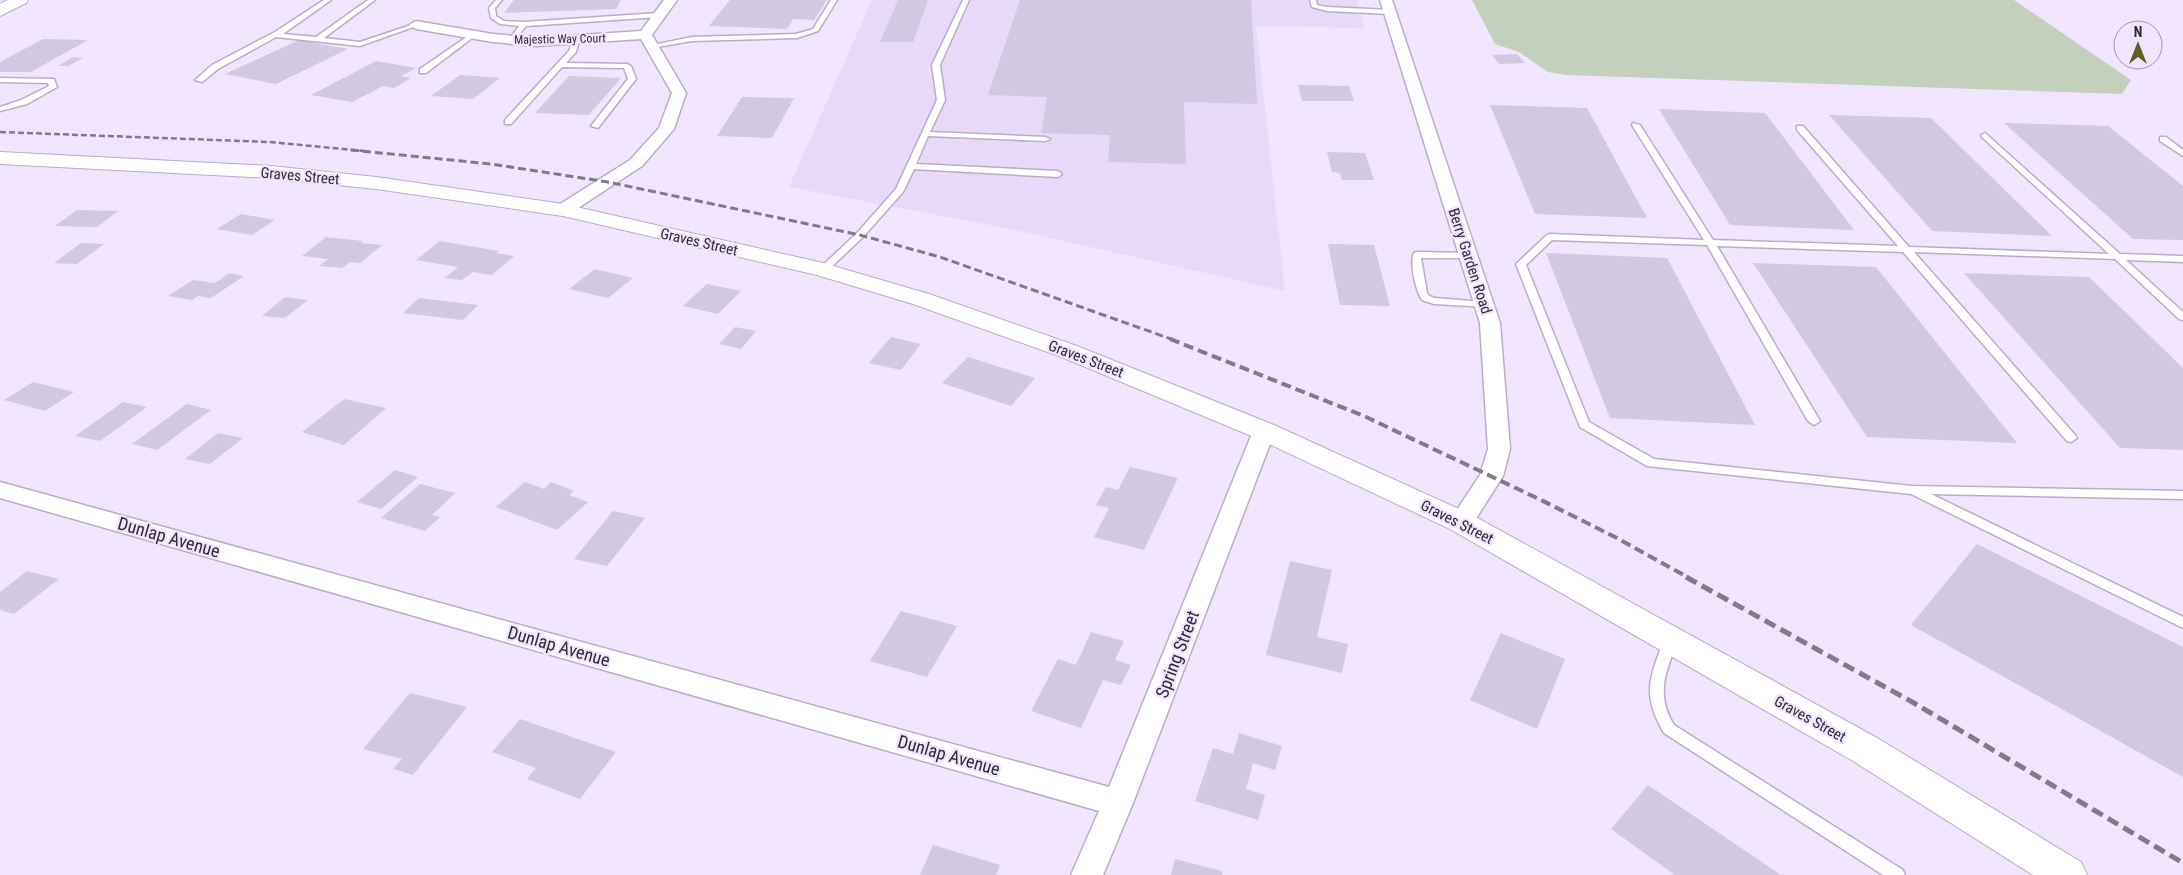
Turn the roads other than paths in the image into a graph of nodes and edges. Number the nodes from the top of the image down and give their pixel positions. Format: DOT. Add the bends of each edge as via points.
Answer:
graph roads {
  1 [pos="20,0"];
  2 [pos="328,0"];
  3 [pos="372,0"];
  4 [pos="499,0"];
  5 [pos="671,0"];
  6 [pos="834,0"];
  7 [pos="966,0"];
  8 [pos="1313,0"];
  9 [pos="1388,6"];
  10 [pos="0,11"];
  11 [pos="659,15"];
  12 [pos="524,24"];
  13 [pos="416,25"];
  14 [pos="277,34"];
  15 [pos="474,35"];
  16 [pos="318,39"];
  17 [pos="512,40"];
  18 [pos="576,40"];
  19 [pos="648,41"];
  20 [pos="560,65"];
  21 [pos="423,71"];
  22 [pos="0,80"];
  23 [pos="199,80"];
  24 [pos="0,109"];
  25 [pos="508,122"];
  26 [pos="1636,125"];
  27 [pos="595,126"];
  28 [pos="1800,128"];
  29 [pos="926,134"];
  30 [pos="1985,135"];
  31 [pos="2163,138"];
  32 [pos="1046,139"];
  33 [pos="2183,154"];
  34 [pos="0,158"];
  35 [pos="911,166"];
  36 [pos="1058,174"];
  37 [pos="563,210"];
  38 [pos="1710,242"];
  39 [pos="1907,249"];
  40 [pos="1469,255"];
  41 [pos="2119,256"];
  42 [pos="2183,259"];
  43 [pos="823,270"];
  44 [pos="1484,304"];
  45 [pos="2183,317"];
  46 [pos="1814,421"];
  47 [pos="1264,431"];
  48 [pos="2070,438"];
  49 [pos="0,490"];
  50 [pos="1912,490"];
  51 [pos="2183,495"];
  52 [pos="1461,522"];
  53 [pos="2183,623"];
  54 [pos="1671,640"];
  55 [pos="1118,803"];
  56 [pos="2037,867"];
  57 [pos="1087,875"];
  58 [pos="1897,875"];
  59 [pos="2067,875"];
  1 -- 10 [label="street"];
  2 -- 14 [label="lane"];
  3 -- 16 [label="lane"];
  4 -- 12 [label="lane" via="492,8 493,17 502,23"];
  5 -- 11 [label="street"];
  6 -- 19 [label="lane" via="816,30 797,36"];
  7 -- 29 [label="lane" via="936,65 941,100"];
  8 -- 9 [label="lane" via="1314,6 1327,9"];
  9 -- 40 [label="street, Berry Garden Road"];
  11 -- 12 [label="lane"];
  11 -- 19 [label="street"];
  12 -- 17 [label="lane"];
  13 -- 15 [label="street, Majestic Way Court"];
  13 -- 16 [label="lane" via="360,44"];
  14 -- 16 [label="lane"];
  14 -- 23 [label="lane" via="214,67"];
  15 -- 17 [label="street, Majestic Way Court"];
  15 -- 21 [label="lane"];
  17 -- 18 [label="street, Majestic Way Court"];
  18 -- 19 [label="street, Majestic Way Court"];
  18 -- 20 [label="lane" via="572,52"];
  19 -- 37 [label="street" via="679,93 666,129 636,162"];
  20 -- 25 [label="lane"];
  20 -- 27 [label="lane" via="627,66 632,79"];
  22 -- 24 [label="lane" via="51,81 53,87 24,102"];
  26 -- 38 [label="lane"];
  28 -- 39 [label="lane"];
  29 -- 32 [label="lane"];
  29 -- 35 [label="lane"];
  30 -- 41 [label="lane"];
  31 -- 33 [label="lane"];
  34 -- 37 [label="street, Graves Street" via="271,172 376,183"];
  35 -- 36 [label="lane"];
  35 -- 43 [label="lane" via="900,190 860,236"];
  37 -- 43 [label="street, Graves Street"];
  38 -- 39 [label="lane"];
  38 -- 46 [label="lane"];
  38 -- 50 [label="lane" via="1550,237 1521,264 1584,424 1651,463"];
  39 -- 41 [label="lane"];
  39 -- 48 [label="lane"];
  40 -- 44 [label="street, Berry Garden Road"];
  40 -- 44 [label="lane" via="1417,255 1422,293 1434,301"];
  41 -- 42 [label="lane"];
  41 -- 45 [label="lane"];
  43 -- 47 [label="street, Graves Street" via="920,299 1068,351"];
  44 -- 52 [label="street, Berry Garden Road" via="1490,323 1499,449 1491,476"];
  47 -- 52 [label="street, Graves Street"];
  47 -- 55 [label="street, Spring Street"];
  49 -- 55 [label="street, Dunlap Avenue"];
  50 -- 51 [label="lane"];
  50 -- 53 [label="lane"];
  52 -- 54 [label="street, Graves Street"];
  54 -- 56 [label="street, Graves Street" via="1866,750"];
  54 -- 58 [label="lane" via="1656,679 1655,694 1659,714 1670,729"];
  55 -- 57 [label="street, Spring Street"];
  56 -- 59 [label="street, Graves Street"];
}
